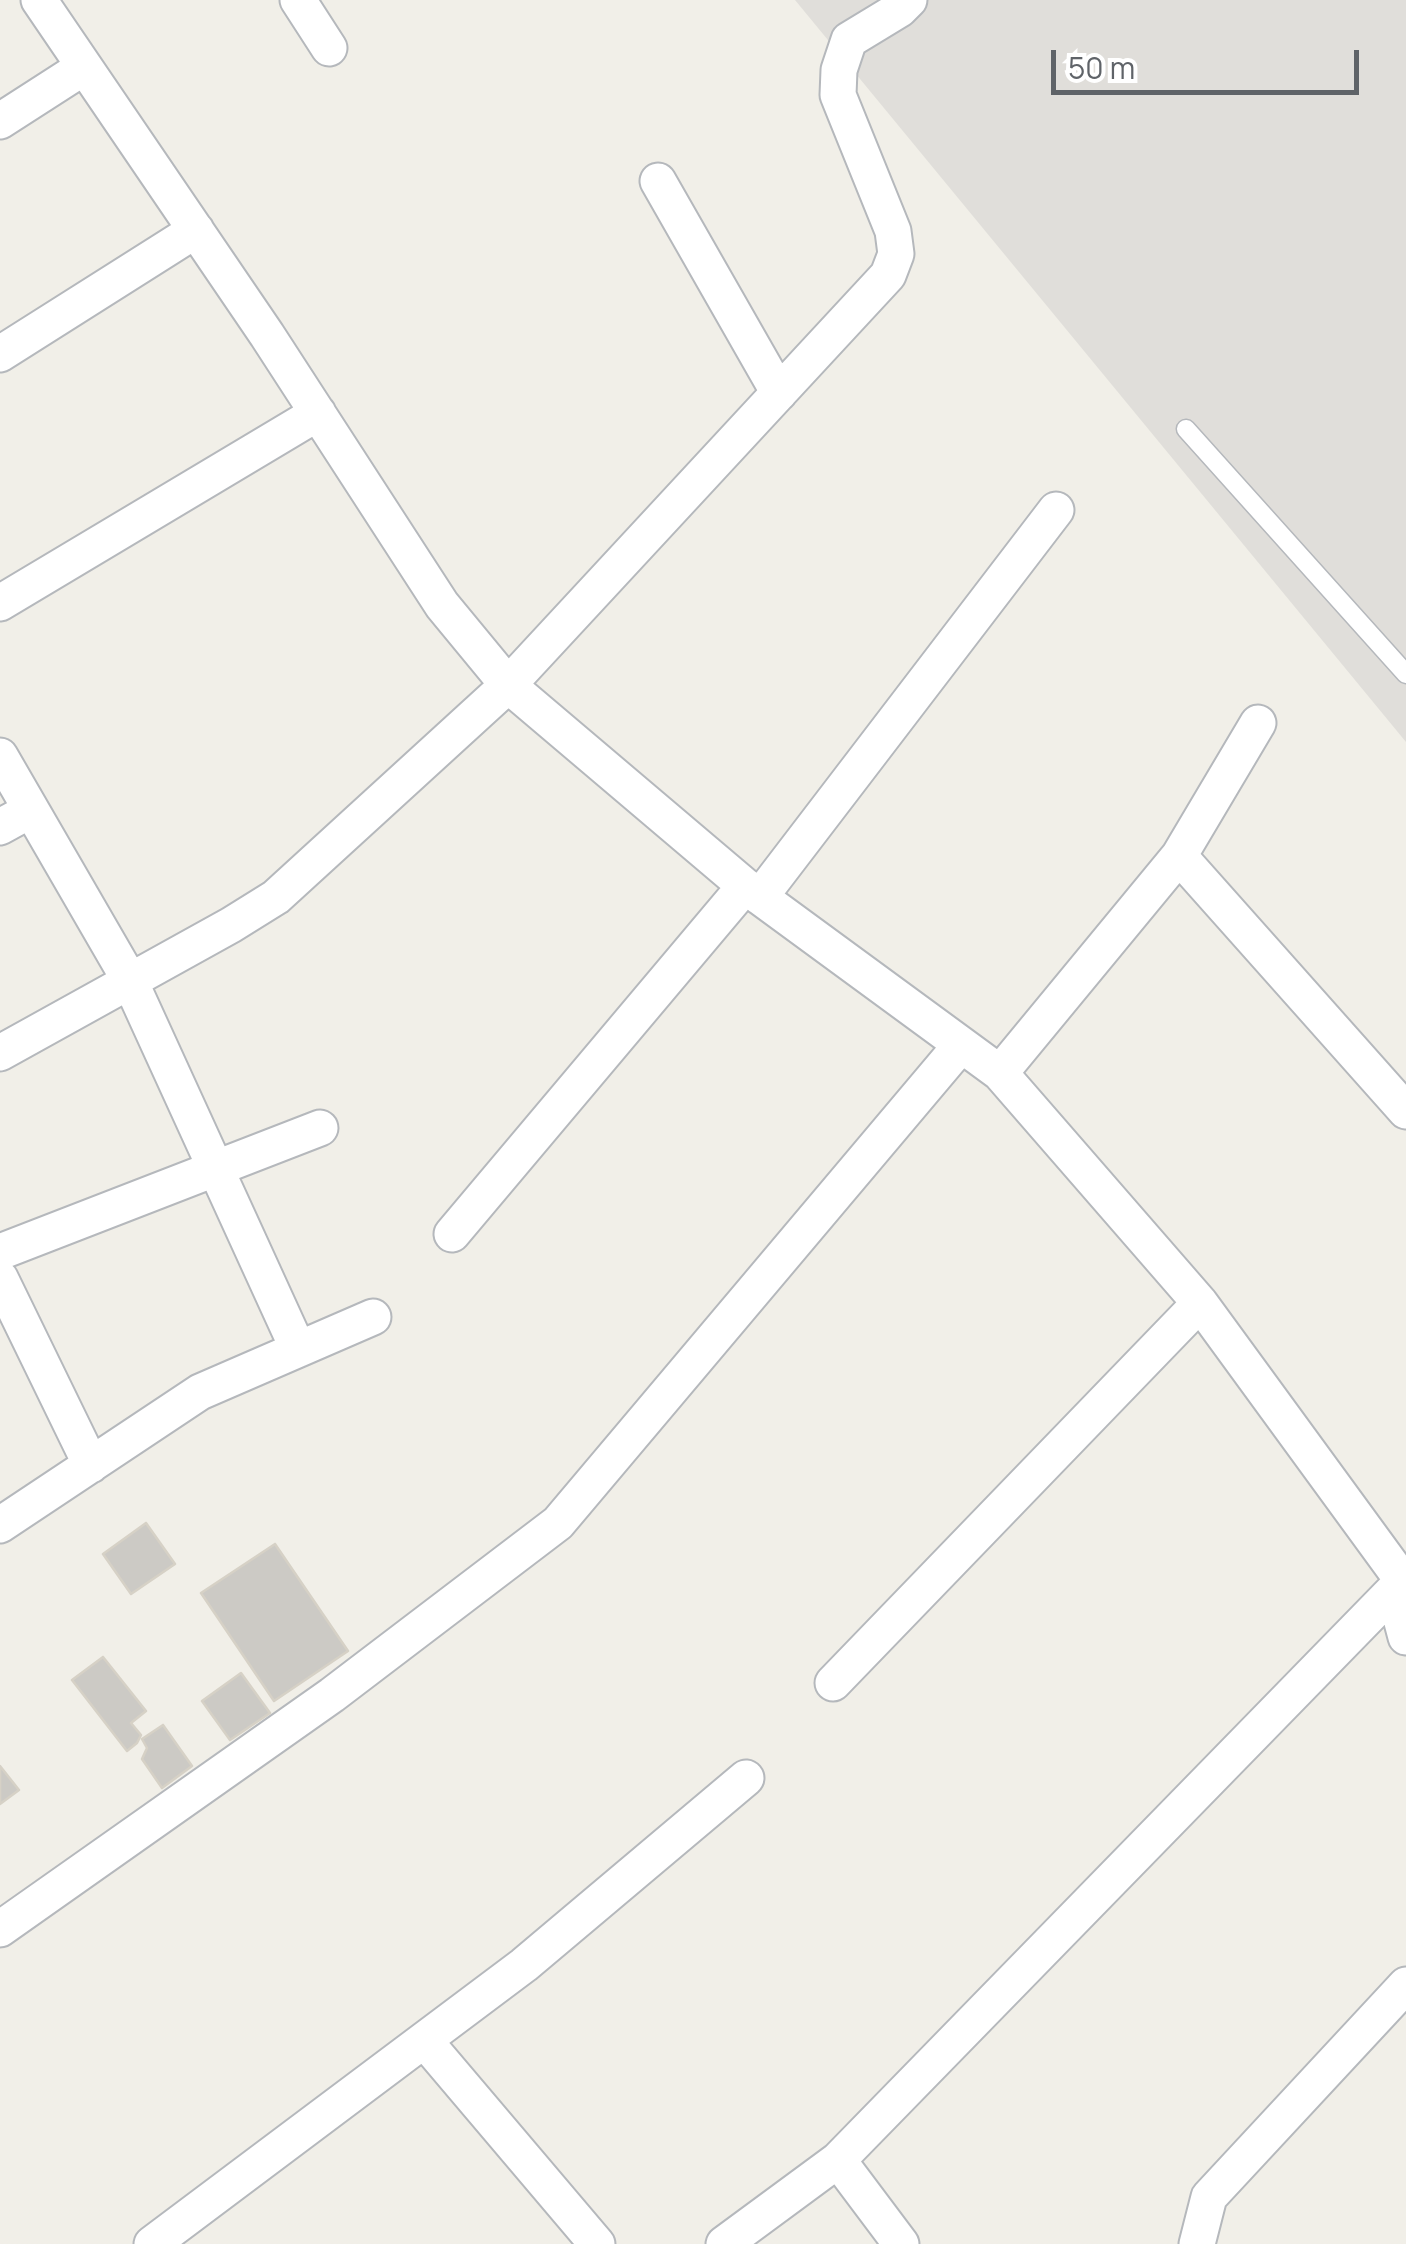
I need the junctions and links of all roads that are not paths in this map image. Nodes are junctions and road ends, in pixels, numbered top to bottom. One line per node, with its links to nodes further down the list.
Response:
1 (39, 0): 5 (street)
2 (298, 0): 4 (street)
3 (905, 4): 10 (street)
4 (329, 48)
5 (84, 67): 6 (street); 8 (street)
6 (0, 121)
7 (658, 181): 10 (street)
8 (196, 230): 9 (street); 11 (street)
9 (0, 354)
10 (778, 393): 16 (street)
11 (318, 414): 14 (street); 16 (street)
12 (1186, 429): 15 (lane)
13 (1056, 510): 22 (street)
14 (0, 603)
15 (1406, 674)
16 (508, 686): 22 (street); 23 (street)
17 (1258, 723): 21 (street)
18 (0, 756): 19 (street)
19 (30, 810): 20 (street); 23 (street)
20 (0, 828)
21 (1178, 856): 26 (street); 27 (street)
22 (752, 892): 24 (street); 30 (street)
23 (129, 980): 25 (street); 29 (street)
24 (962, 1044): 26 (street); 42 (street)
25 (0, 1053)
26 (1000, 1073): 33 (street)
27 (1406, 1111)
28 (320, 1128): 29 (street)
29 (216, 1168): 31 (street); 35 (street)
30 (452, 1234)
31 (0, 1252)
32 (0, 1278): 36 (street)
33 (1200, 1303): 38 (street); 40 (street)
34 (373, 1317): 35 (street)
35 (298, 1349): 36 (street)
36 (91, 1465): 37 (street)
37 (0, 1525)
38 (1403, 1581): 39 (street); 45 (street)
39 (1406, 1638)
40 (833, 1683)
41 (746, 1778): 44 (street)
42 (0, 1929)
43 (1406, 1984): 50 (street)
44 (424, 2040): 46 (street); 47 (street)
45 (838, 2160): 48 (street); 49 (street)
46 (152, 2244)
47 (597, 2244)
48 (724, 2244)
49 (900, 2244)
50 (1197, 2244)

